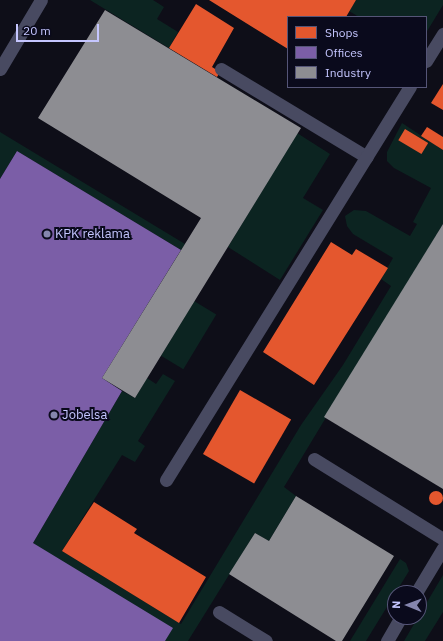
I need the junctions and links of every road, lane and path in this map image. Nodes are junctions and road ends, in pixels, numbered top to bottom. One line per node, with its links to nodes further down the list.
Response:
1 (41, 0): 4 (lane)
2 (443, 34): 3 (lane)
3 (427, 60)
4 (0, 69)
5 (222, 69): 7 (lane)
6 (409, 88): 7 (lane)
7 (367, 157): 9 (lane)
8 (314, 459): 10 (lane)
9 (166, 480)
10 (443, 539)
11 (443, 548): 12 (lane)
12 (421, 585)
13 (219, 612): 15 (lane)
14 (396, 625): 16 (lane)
15 (266, 641)
16 (387, 641)

